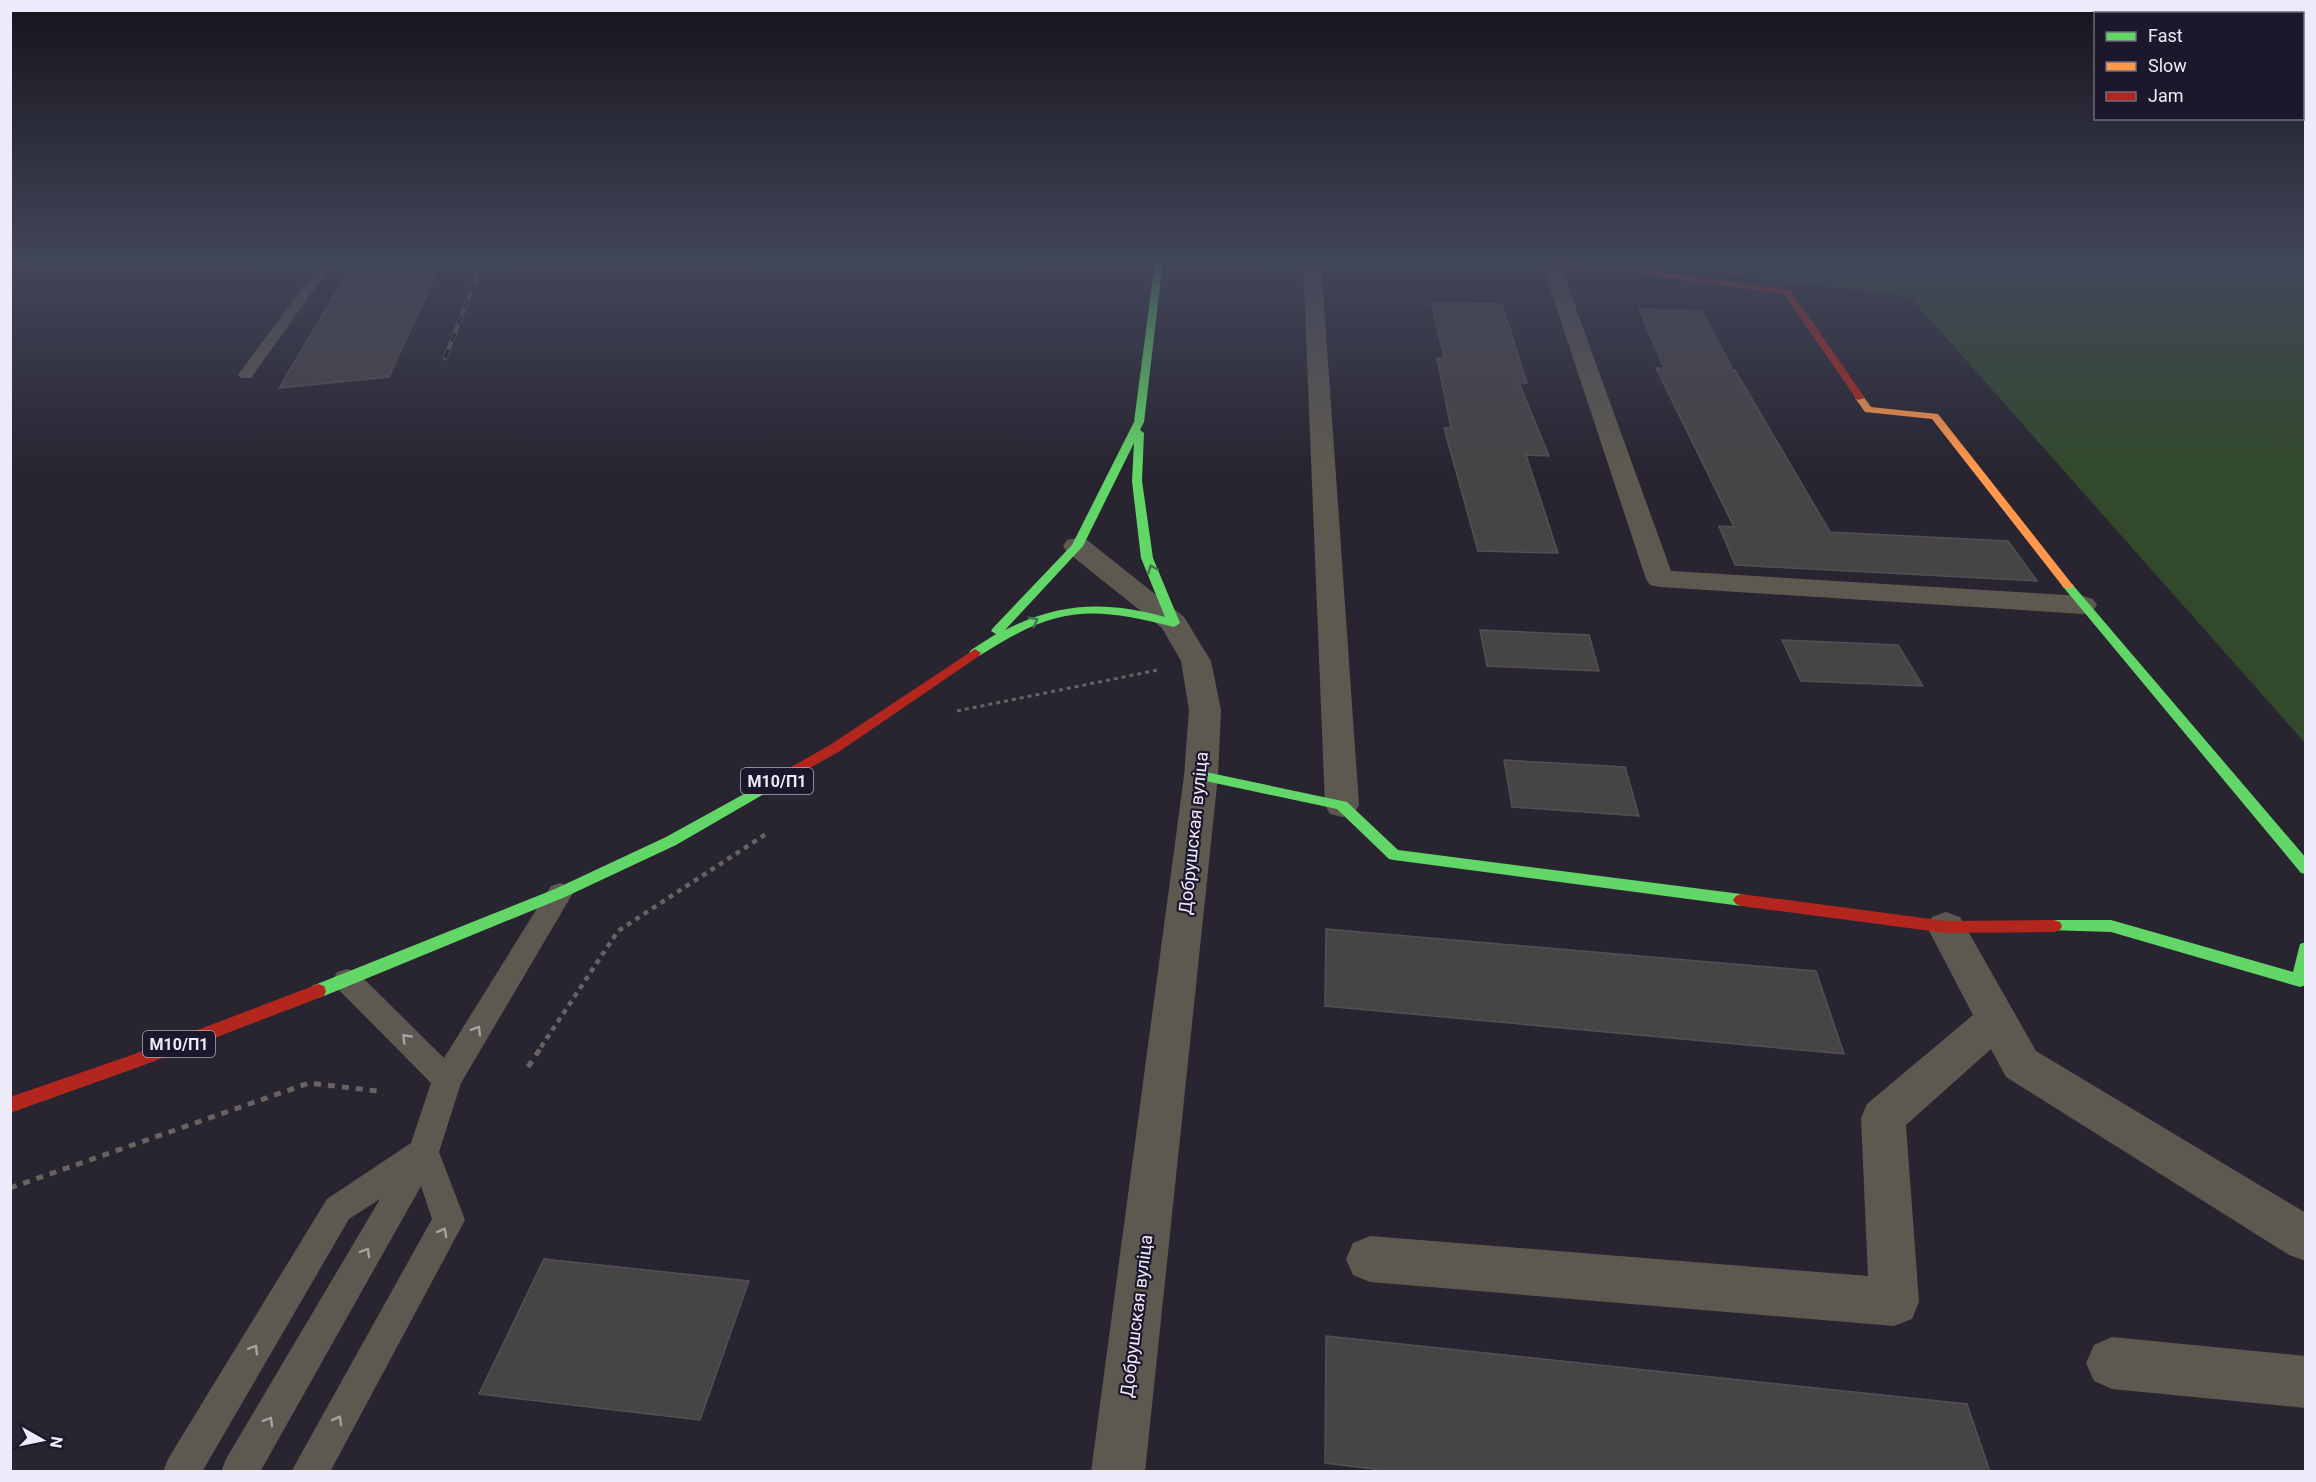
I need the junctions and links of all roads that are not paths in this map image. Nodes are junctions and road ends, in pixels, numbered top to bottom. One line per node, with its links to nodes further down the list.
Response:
1 (278, 330): 6 (lane)
2 (1150, 330): 7 (main road, М10/П1)
3 (1316, 330): 13 (street)
4 (1567, 330): 9 (street)
5 (1813, 330): 9 (main road)
6 (246, 375)
7 (1139, 422): 8 (main road, М10/П1); 10 (main road, one-way to 7)
8 (1077, 546): 10 (street, Добрушская вуліца); 11 (main road, М10/П1)
9 (2083, 605): 14 (main road)
10 (1173, 623): 11 (main road, one-way to 10); 12 (street, Добрушская вуліца)
11 (982, 648): 15 (main road, М10/П1)
12 (1201, 776): 13 (main road); 30 (street, Добрушская вуліца)
13 (1342, 805): 16 (main road)
14 (2306, 869)
15 (560, 893): 18 (main road, М10/П1); 20 (lane, one-way to 15)
16 (1946, 927): 17 (main road); 19 (street)
17 (2306, 948)
18 (347, 980): 20 (lane, one-way to 18); 21 (main road, М10/П1)
19 (1996, 1020): 23 (street); 24 (street)
20 (447, 1080): 22 (lane)
21 (10, 1105)
22 (424, 1152): 27 (lane, one-way to 22); 28 (lane, one-way to 22); 29 (lane, one-way to 22)
23 (2306, 1239)
24 (1370, 1259)
25 (2112, 1363): 26 (street)
26 (2306, 1382)
27 (181, 1472)
28 (239, 1472)
29 (309, 1472)
30 (1118, 1472)

